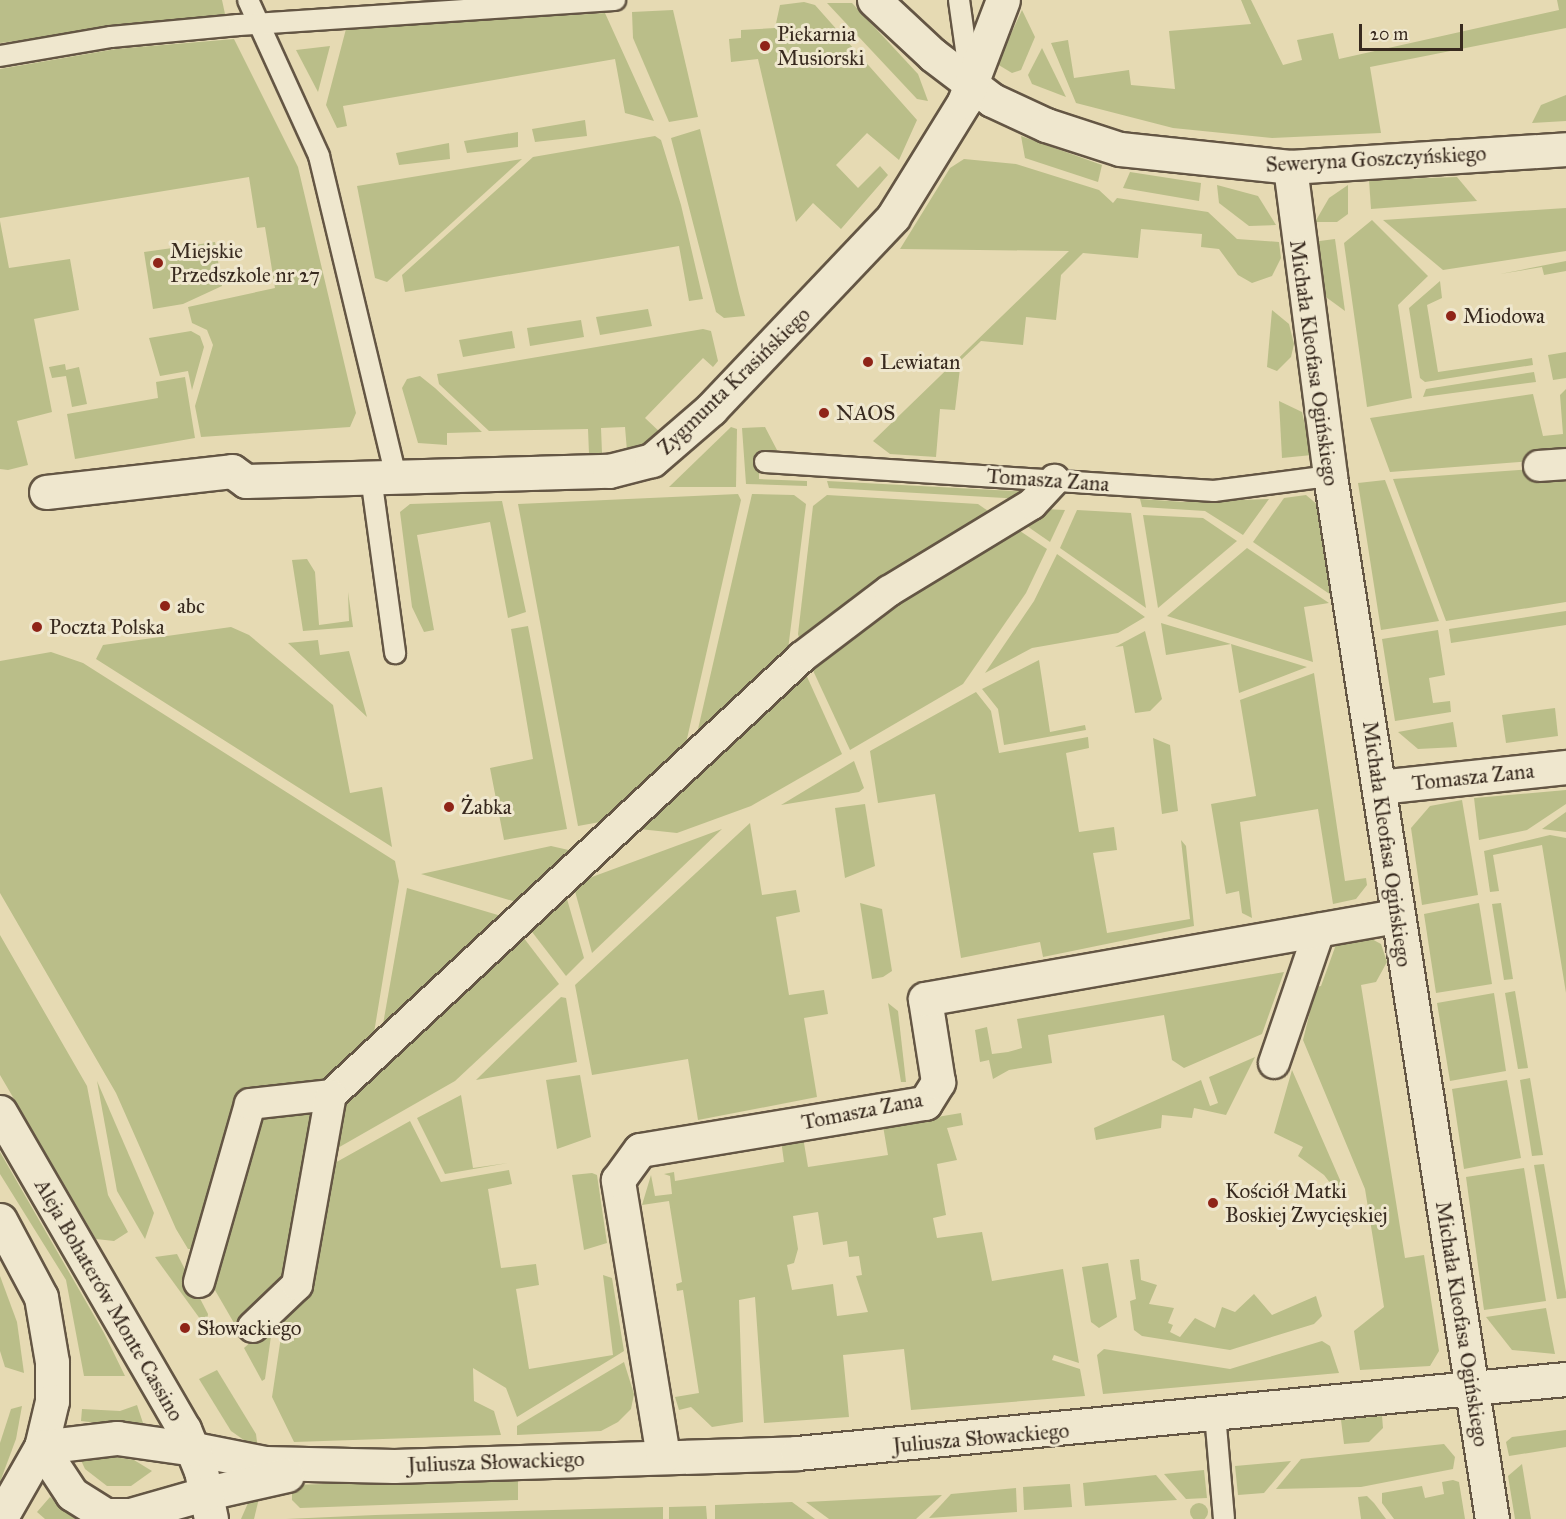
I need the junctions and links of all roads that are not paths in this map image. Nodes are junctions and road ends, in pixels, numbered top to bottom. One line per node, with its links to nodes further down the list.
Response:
1 (248, 0): 6 (lane)
2 (615, 0): 6 (lane)
3 (874, 0): 8 (street, Seweryna Goszczyńskiego)
4 (959, 0): 8 (lane)
5 (1003, 0): 8 (street, Zygmunta Krasińskiego)
6 (257, 24): 7 (lane); 12 (lane)
7 (0, 56)
8 (971, 85): 10 (street, Seweryna Goszczyńskiego); 12 (street, Zygmunta Krasińskiego)
9 (1566, 149): 10 (street, Seweryna Goszczyńskiego)
10 (1290, 167): 13 (street, Michała Kleofasa Ogińskiego)
11 (765, 462): 14 (lane, Tomasza Zana)
12 (384, 476): 15 (street, Zygmunta Krasińskiego); 16 (lane)
13 (1330, 476): 14 (lane, Tomasza Zana); 18 (street, Michała Kleofasa Ogińskiego)
14 (1054, 480): 22 (street)
15 (46, 492)
16 (395, 653)
17 (1566, 767): 18 (street, Tomasza Zana)
18 (1379, 786): 19 (street, Michała Kleofasa Ogińskiego)
19 (1397, 916): 20 (street, Tomasza Zana); 28 (street, Michała Kleofasa Ogińskiego)
20 (1320, 929): 21 (street); 32 (street, Tomasza Zana)
21 (1274, 1063)
22 (331, 1095): 25 (street); 26 (street)
23 (0, 1112): 31 (street, Aleja Bohaterów Monte Cassino)
24 (0, 1220): 30 (street)
25 (199, 1282)
26 (253, 1327)
27 (1566, 1379): 28 (street, Juliusza Słowackiego)
28 (1473, 1388): 29 (street, Juliusza Słowackiego); 37 (street, Michała Kleofasa Ogińskiego)
29 (1215, 1414): 32 (street, Juliusza Słowackiego); 36 (lane)
30 (41, 1447): 31 (street); 34 (street); 35 (street)
31 (194, 1449): 33 (street); 34 (street, Aleja Bohaterów Monte Cassino)
32 (663, 1456): 33 (street, Juliusza Słowackiego)
33 (394, 1466): 34 (street)
34 (209, 1506)
35 (0, 1519)
36 (1224, 1519)
37 (1492, 1519)

